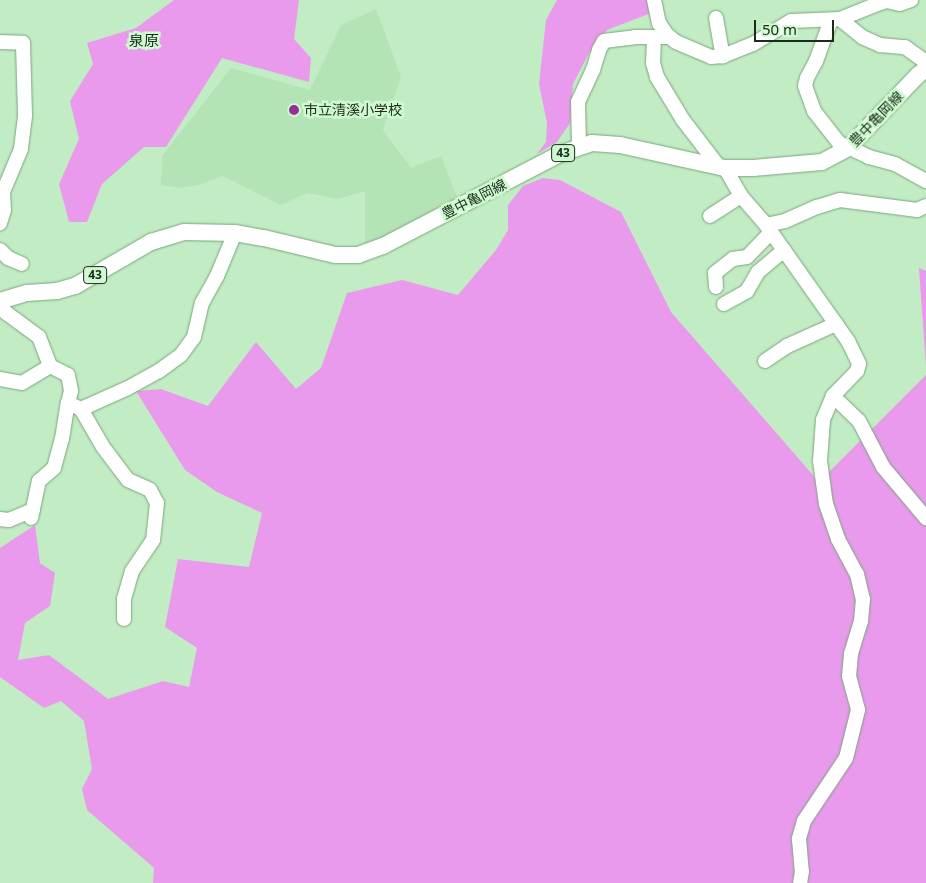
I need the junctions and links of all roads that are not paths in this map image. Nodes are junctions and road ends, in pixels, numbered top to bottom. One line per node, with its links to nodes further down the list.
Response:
1 (654, 0): 6 (street)
2 (911, 0): 4 (street)
3 (716, 18): 8 (street)
4 (835, 19): 8 (street); 9 (street); 12 (street)
5 (654, 38): 6 (street); 11 (street); 13 (street)
6 (670, 38): 8 (street)
7 (0, 42): 18 (street)
8 (723, 56)
9 (926, 62)
10 (926, 70): 12 (main road, 豊中亀岡線 / 43)
11 (579, 145): 13 (main road, 豊中亀岡線 / 43); 20 (main road, 豊中亀岡線 / 43)
12 (848, 148): 13 (main road, 豊中亀岡線 / 43); 14 (street)
13 (722, 167): 15 (street)
14 (926, 181)
15 (741, 196): 17 (street); 19 (street)
16 (926, 206): 19 (street)
17 (710, 216)
18 (0, 223)
19 (769, 228): 22 (street); 24 (street)
20 (235, 233): 25 (main road, 豊中亀岡線 / 43); 33 (street)
21 (0, 250): 23 (street)
22 (784, 250): 26 (street); 27 (street)
23 (22, 264)
24 (716, 287)
25 (0, 302): 29 (street)
26 (724, 304)
27 (836, 324): 28 (street); 31 (street)
28 (765, 361)
29 (50, 366): 30 (street); 32 (street)
30 (0, 379)
31 (833, 396): 34 (street); 37 (street)
32 (68, 403): 33 (street); 35 (street)
33 (81, 409): 36 (street)
34 (926, 518)
35 (0, 519)
36 (124, 620)
37 (800, 883)

